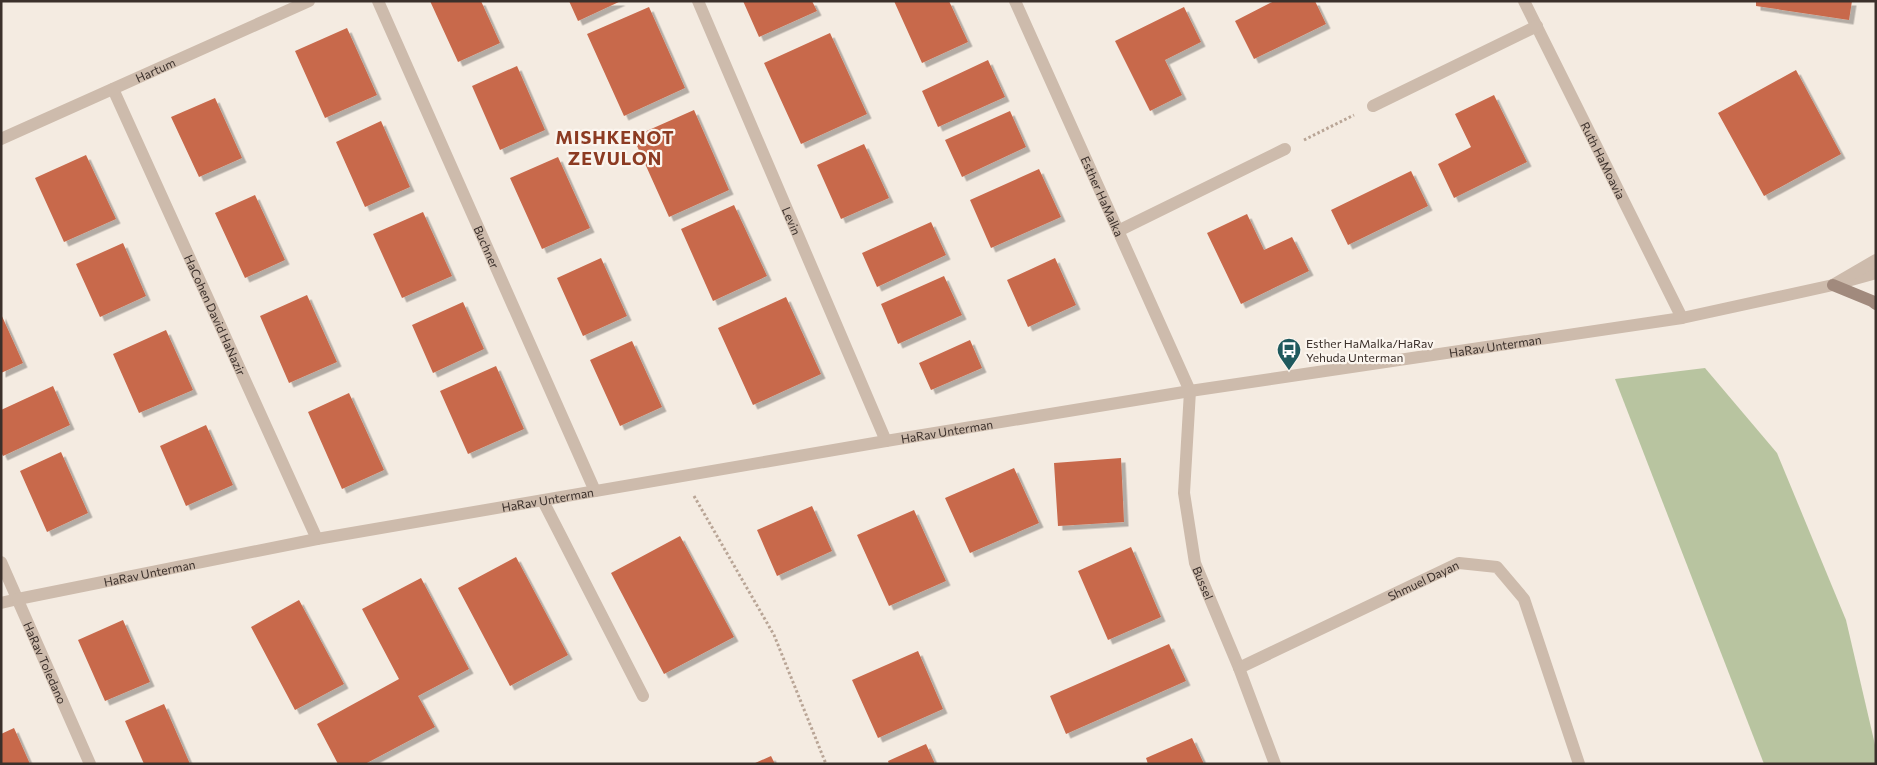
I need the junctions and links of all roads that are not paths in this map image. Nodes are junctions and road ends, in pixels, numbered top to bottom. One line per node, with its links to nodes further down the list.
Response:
1 (310, 1): 7 (street, Hartum)
2 (378, 1): 19 (street, Buchner)
3 (698, 1): 18 (street, Levin)
4 (1015, 1): 11 (street, Esther HaMalka)
5 (1524, 1): 6 (street, Ruth HaMoavia)
6 (1537, 26): 8 (street); 16 (street, Ruth HaMoavia)
7 (114, 88): 9 (street, Hartum); 21 (street, HaCohen David HaNazir)
8 (1373, 106)
9 (1, 139)
10 (1285, 149): 11 (street)
11 (1118, 231): 17 (street, Esther HaMalka)
12 (1876, 260): 14 (street)
13 (1876, 273): 14 (street, HaRav Unterman)
14 (1833, 285): 15 (main road); 16 (street, HaRav Unterman)
15 (1876, 304)
16 (1682, 318): 17 (street, HaRav Unterman)
17 (1190, 391): 18 (street, HaRav Unterman); 25 (street, Bussel)
18 (886, 441): 19 (street, HaRav Unterman)
19 (596, 491): 20 (street, HaRav Unterman)
20 (543, 501): 21 (street, HaRav Unterman); 26 (street)
21 (317, 539): 23 (street, HaRav Unterman)
22 (1, 562): 23 (street, HaRav Toledano)
23 (18, 599): 24 (street, HaRav Unterman); 27 (street, HaRav Toledano)
24 (1, 603)
25 (1239, 668): 28 (street, Bussel); 29 (street, Shmuel Dayan)
26 (643, 696)
27 (90, 764)
28 (1275, 764)
29 (1579, 764)

